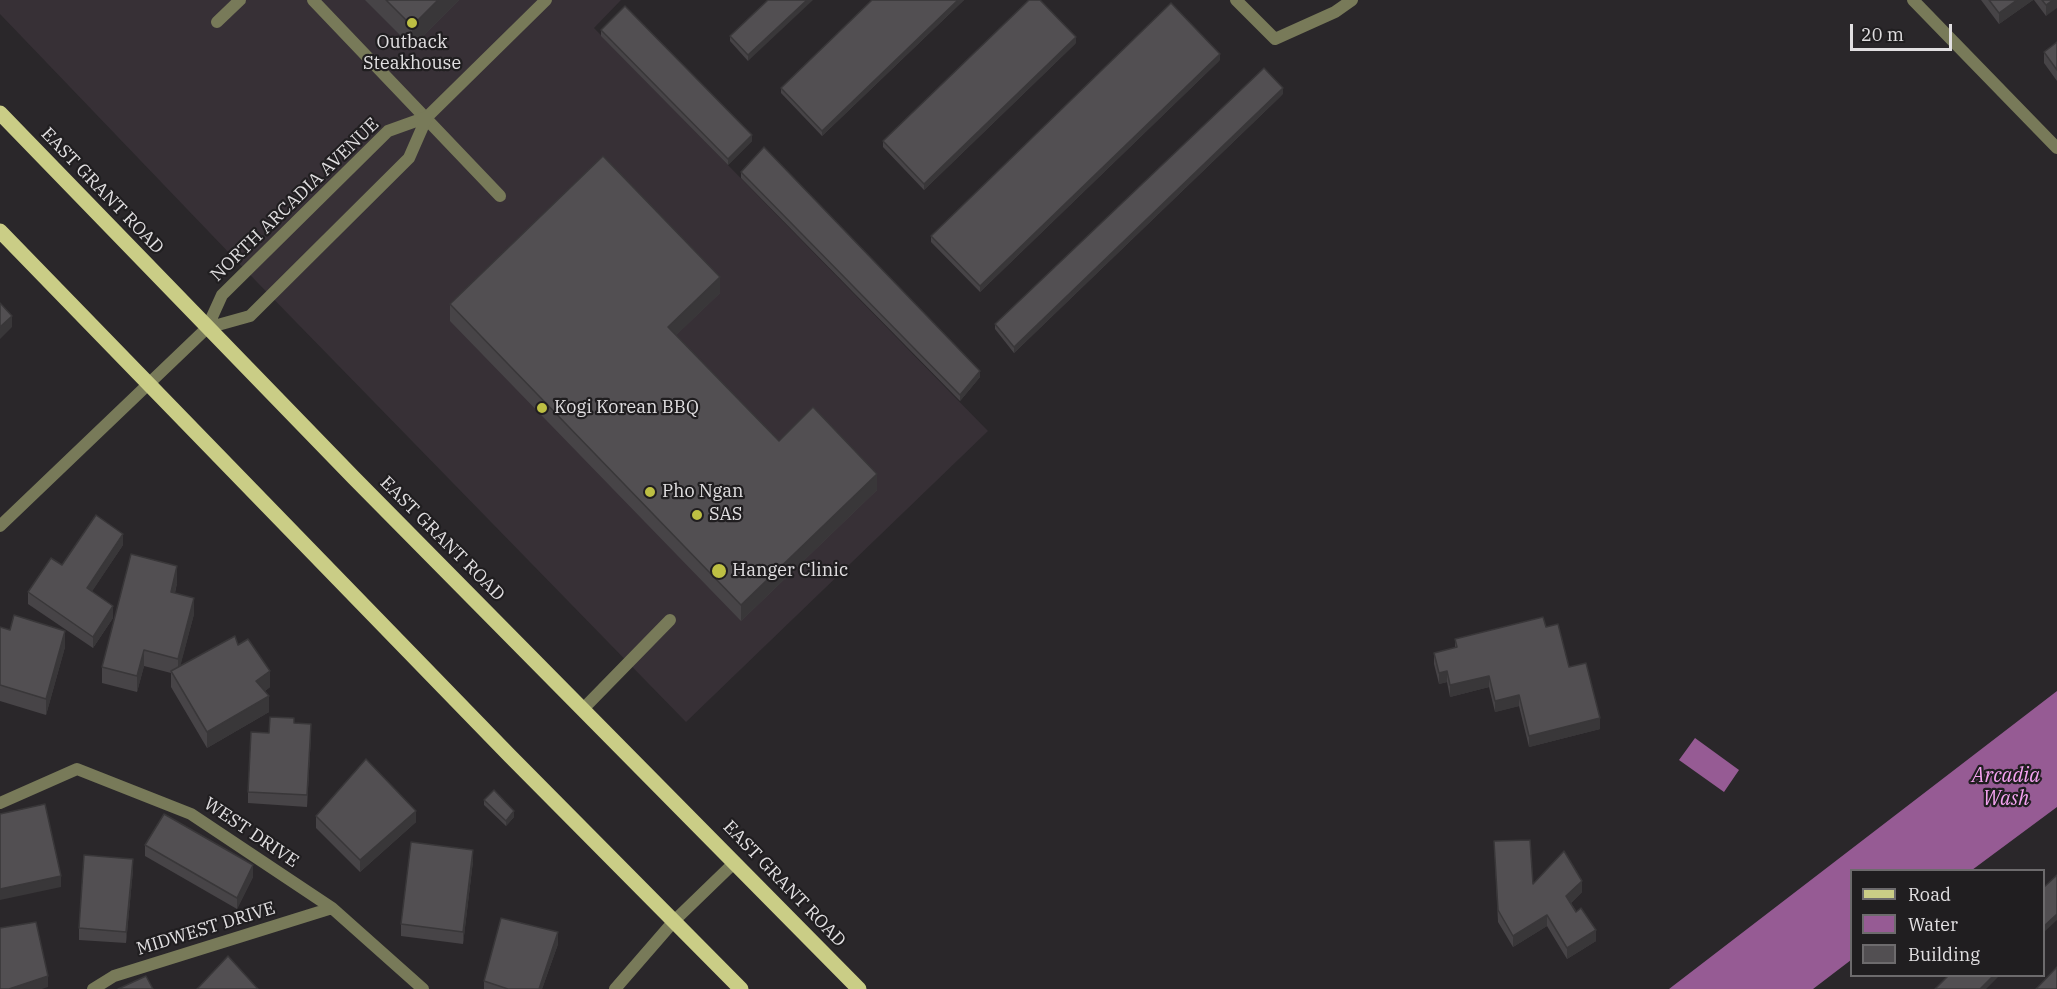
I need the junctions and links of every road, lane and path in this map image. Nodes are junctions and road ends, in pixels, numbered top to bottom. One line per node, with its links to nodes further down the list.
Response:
1 (240, 0): 7 (street)
2 (313, 0): 9 (street)
3 (546, 0): 9 (street, NORTH ARCADIA AVENUE)
4 (1236, 0): 5 (street)
5 (1352, 0)
6 (1912, 0): 10 (street)
7 (217, 22)
8 (0, 113): 13 (main road, EAST GRANT ROAD)
9 (427, 117): 11 (street); 13 (street, NORTH ARCADIA AVENUE); 13 (street, NORTH ARCADIA AVENUE)
10 (2057, 148)
11 (500, 196)
12 (0, 231): 14 (main road)
13 (207, 328): 14 (street, NORTH ARCADIA AVENUE); 17 (main road, EAST GRANT ROAD)
14 (147, 384): 15 (street, NORTH ARCADIA AVENUE); 21 (main road)
15 (0, 526)
16 (670, 620): 17 (street)
17 (583, 709): 19 (main road, EAST GRANT ROAD)
18 (0, 803): 20 (street, WEST DRIVE)
19 (735, 862): 21 (street); 26 (main road, EAST GRANT ROAD)
20 (332, 908): 22 (street, MIDWEST DRIVE); 23 (street, WEST DRIVE)
21 (674, 921): 24 (street); 25 (main road)
22 (93, 989)
23 (423, 989)
24 (615, 989)
25 (741, 989)
26 (859, 989)

